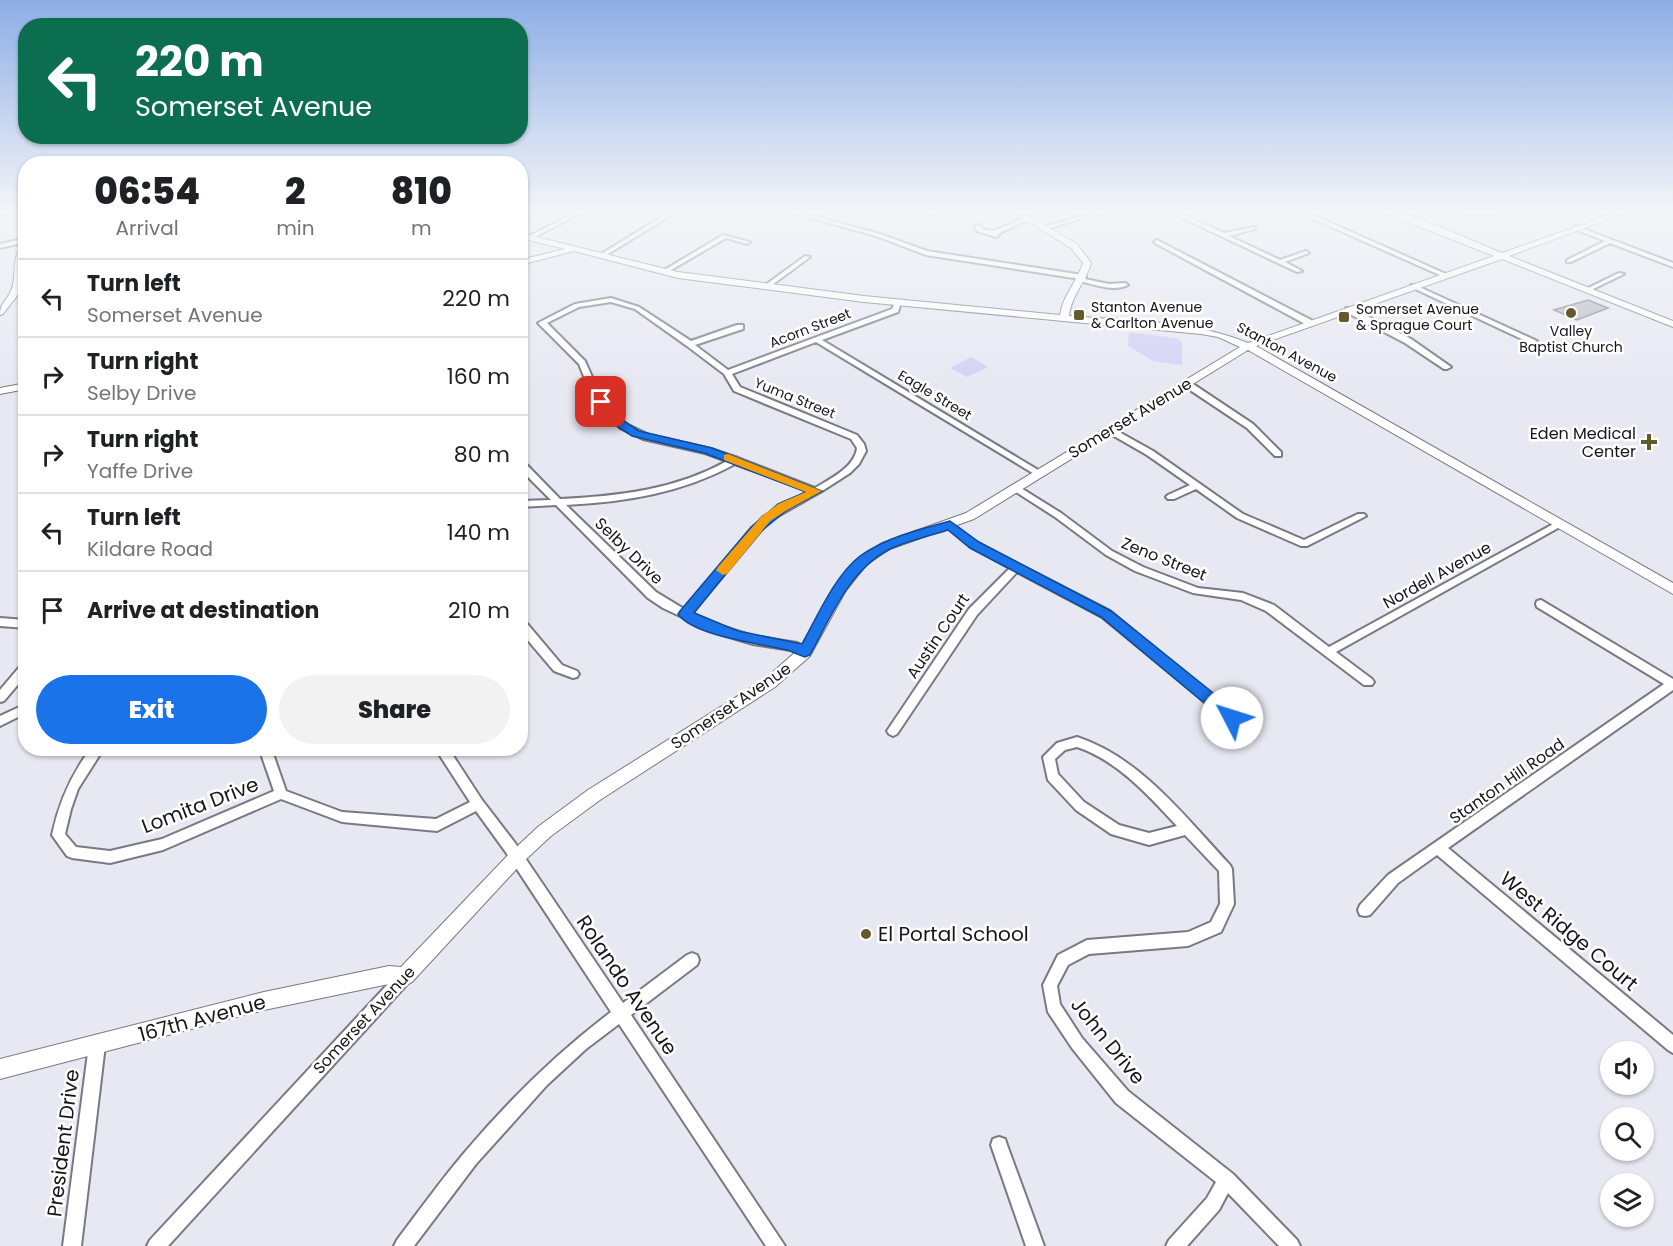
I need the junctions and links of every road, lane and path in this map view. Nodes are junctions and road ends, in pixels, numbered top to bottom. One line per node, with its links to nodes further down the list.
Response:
1 (653, 269): 12 (street, Stanton Avenue)
2 (669, 269): 12 (street)
3 (791, 269): 18 (street)
4 (1024, 269): 15 (street)
5 (1085, 269): 15 (street)
6 (1208, 269): 25 (street)
7 (1295, 269): 11 (street)
8 (1433, 269): 13 (street)
9 (1458, 269): 13 (street, Somerset Avenue)
10 (1538, 269): 20 (street)
11 (1299, 271)
12 (664, 272): 18 (street, Stanton Avenue)
13 (1444, 274): 19 (street, Somerset Avenue)
14 (1621, 274): 20 (street)
15 (1083, 279): 17 (street); 24 (street)
16 (18, 284): 23 (street)
17 (1125, 285)
18 (766, 286): 21 (street, Stanton Avenue)
19 (1413, 286): 22 (street, Somerset Avenue); 29 (street)
20 (1589, 289): 26 (street)
21 (898, 302): 24 (street, Stanton Avenue); 28 (street, Acorn Street)
22 (1349, 310): 25 (street, Somerset Avenue); 32 (street)
23 (0, 312)
24 (1064, 317): 31 (street, Stanton Avenue)
25 (1310, 323): 31 (street, Somerset Avenue)
26 (1673, 324)
27 (740, 327): 30 (street)
28 (817, 340): 33 (street, Acorn Street); 41 (street, Eagle Street)
29 (1533, 341)
30 (690, 344): 33 (street, Yuma Street); 39 (street, Yuma Street)
31 (1248, 346): 34 (street, Somerset Avenue); 49 (street, Stanton Avenue)
32 (1447, 367)
33 (727, 373): 44 (street, Yuma Street)
34 (1187, 384): 37 (street, Somerset Avenue); 38 (street)
35 (18, 388): 36 (street)
36 (1, 391)
37 (1110, 430): 41 (street, Somerset Avenue); 42 (street)
38 (1278, 454)
39 (735, 460): 44 (street); 46 (street)
40 (528, 471): 46 (street, Selby Drive)
41 (1039, 473): 43 (street, Somerset Avenue)
42 (1196, 486): 45 (street); 48 (street)
43 (1016, 488): 50 (street, Somerset Avenue); 59 (street, Zeno Street)
44 (816, 491): 54 (street)
45 (1171, 497)
46 (557, 502): 47 (street); 54 (street, Selby Drive)
47 (528, 504)
48 (1361, 516)
49 (1560, 524): 52 (street, Stanton Avenue); 59 (street, Nordell Avenue)
50 (950, 525): 51 (street); 58 (street, Somerset Avenue)
51 (1017, 566): 66 (street); 68 (street, Austin Court)
52 (1673, 589)
53 (1541, 604): 63 (street)
54 (685, 614): 58 (street, Selby Drive)
55 (0, 622): 56 (street)
56 (18, 623)
57 (528, 632): 60 (street)
58 (805, 652): 76 (street, Somerset Avenue)
59 (1328, 652): 62 (street, Zeno Street)
60 (573, 674)
61 (18, 677): 64 (street)
62 (1368, 682)
63 (1673, 684): 75 (street, Stanton Hill Road)
64 (0, 698)
65 (18, 712): 67 (street)
66 (1232, 718)
67 (0, 721)
68 (893, 731)
69 (92, 756): 72 (street, Lomita Drive)
70 (268, 756): 72 (street)
71 (446, 756): 73 (street, Rolando Avenue)
72 (281, 794): 73 (street)
73 (478, 804): 76 (street, Rolando Avenue)
74 (1186, 829): 74 (street, John Drive); 85 (street, John Drive)
75 (1438, 849): 77 (street, Stanton Hill Road); 82 (street, West Ridge Court)
76 (517, 857): 79 (street, Somerset Avenue); 80 (street, Rolando Avenue)
77 (1365, 910)
78 (692, 960): 80 (street)
79 (405, 976): 81 (street, 167th Avenue); 87 (street, Somerset Avenue)
80 (621, 1013): 88 (street); 89 (street, Rolando Avenue)
81 (97, 1045): 83 (street, 167th Avenue); 86 (street, President Drive)
82 (1673, 1045)
83 (0, 1069)
84 (999, 1145): 90 (street)
85 (1227, 1180): 91 (street); 92 (street, John Drive)
86 (72, 1246)
87 (156, 1246)
88 (403, 1246)
89 (776, 1246)
90 (1035, 1246)
91 (1175, 1246)
92 (1292, 1246)

